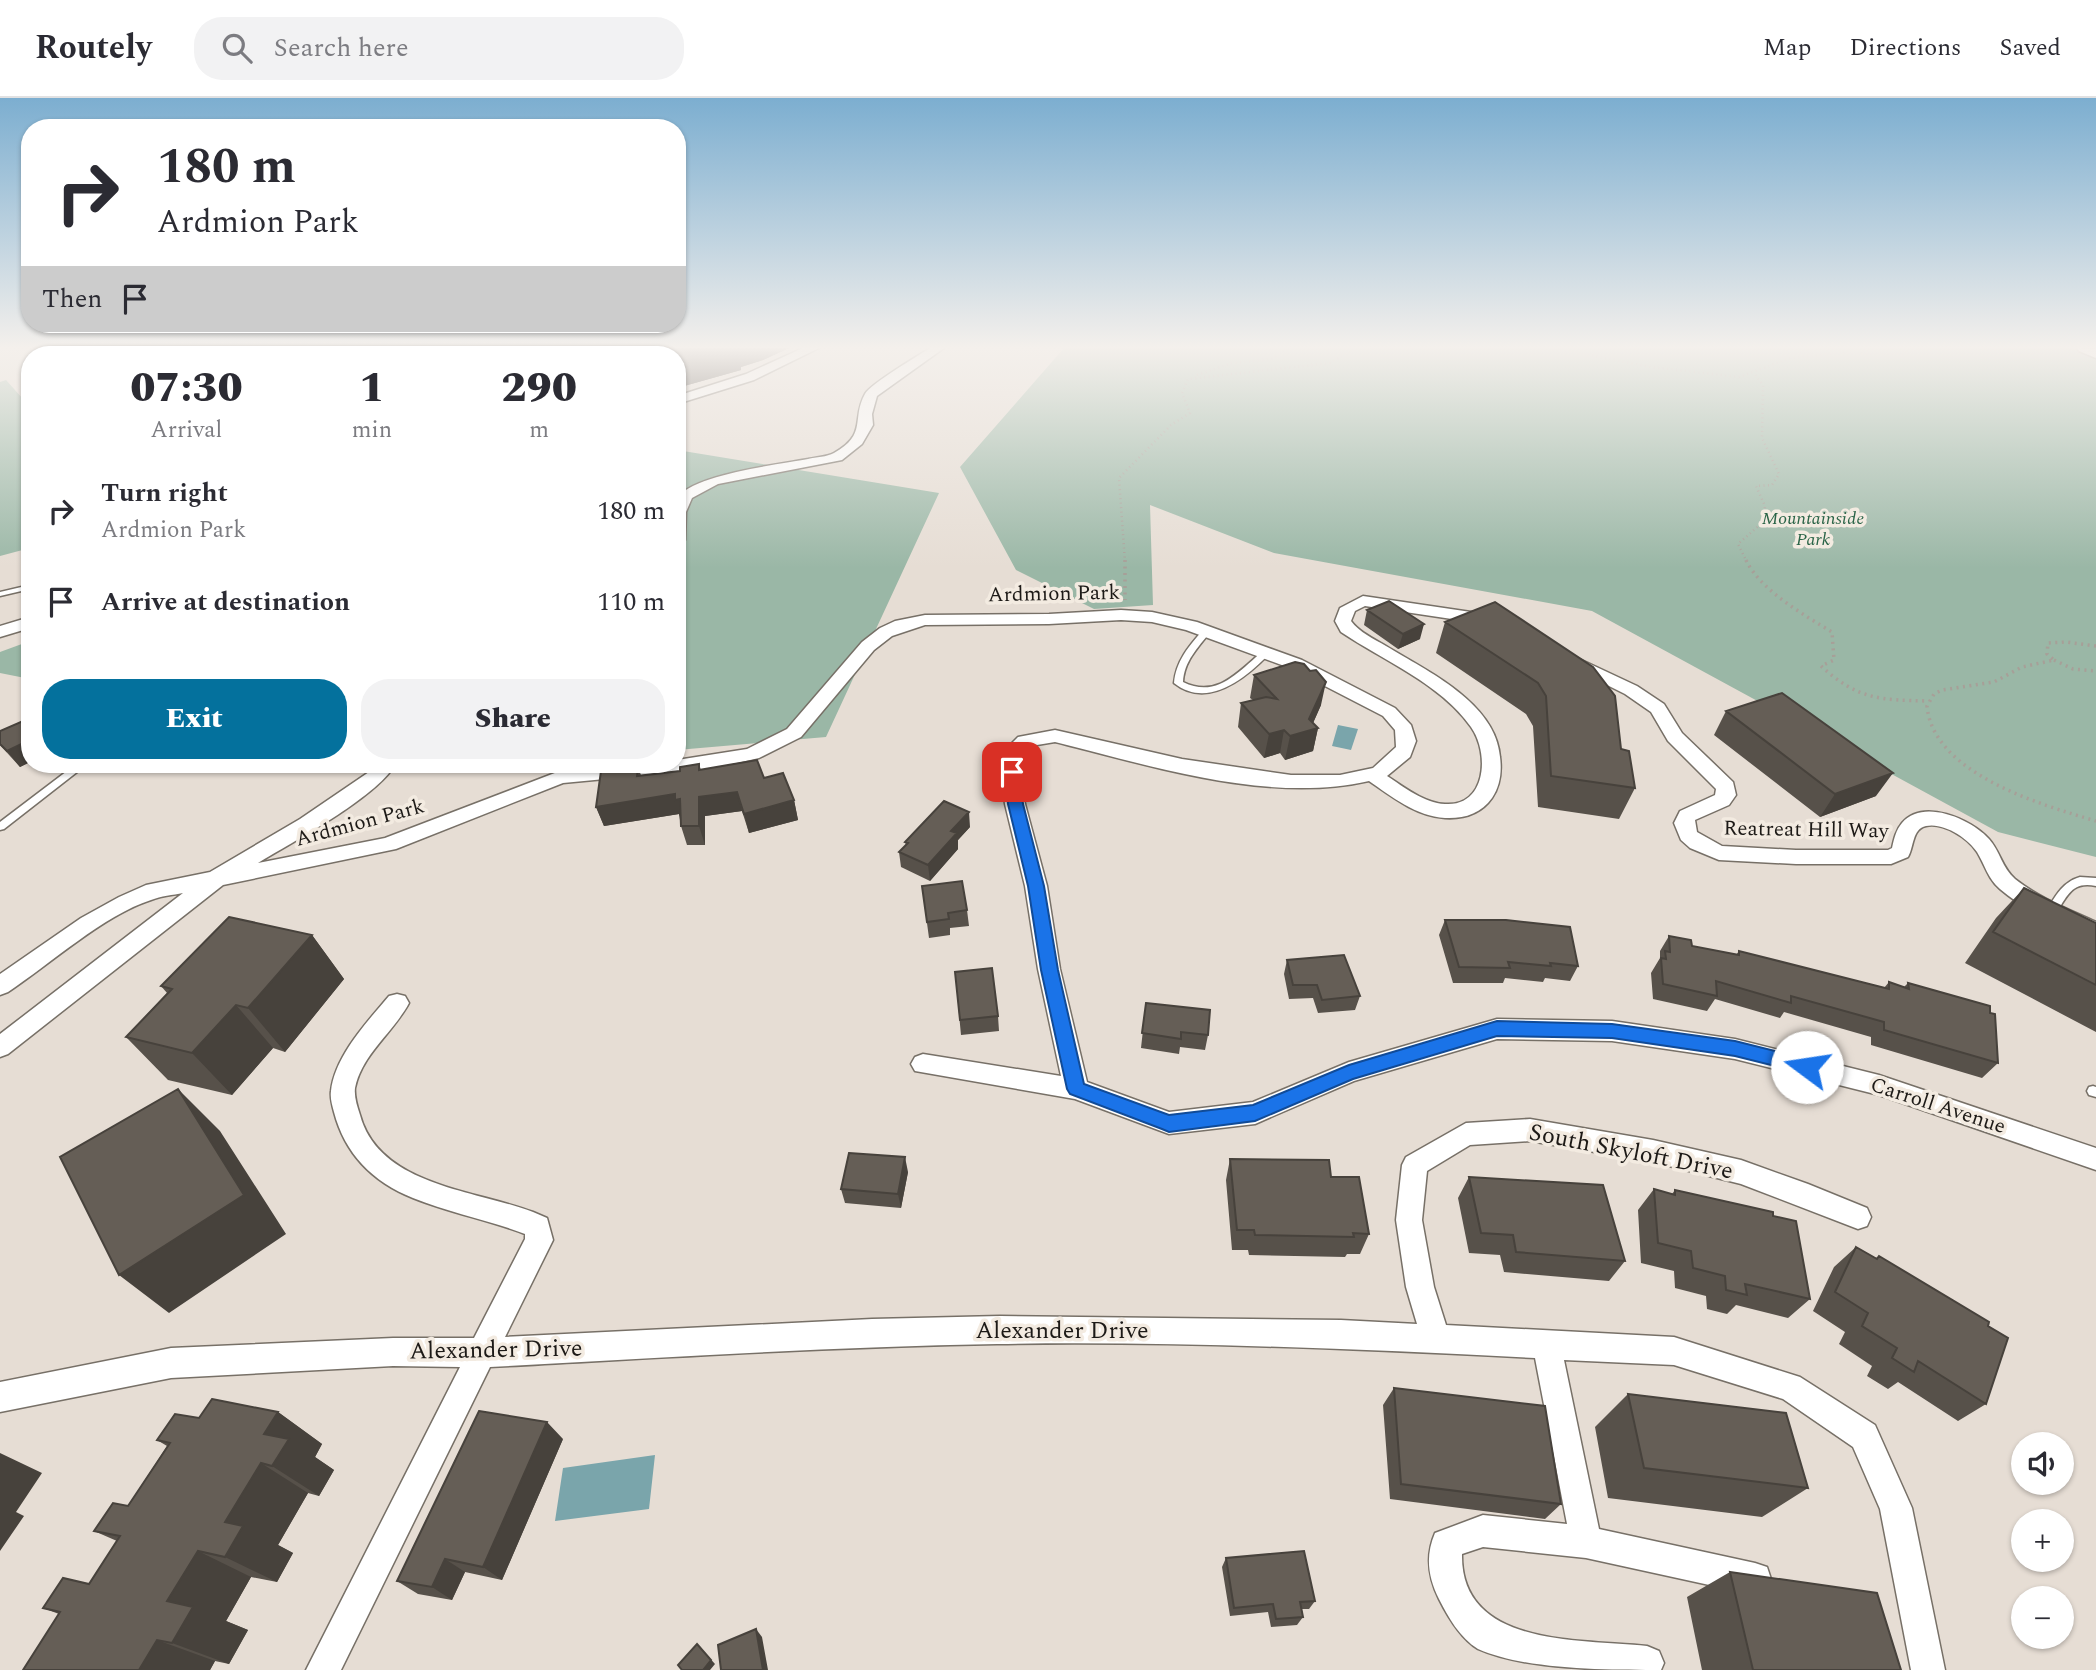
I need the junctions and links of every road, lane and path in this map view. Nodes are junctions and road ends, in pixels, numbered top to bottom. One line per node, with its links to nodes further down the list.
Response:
1 (866, 421): 4 (street)
2 (1177, 421): 7 (path)
3 (1762, 421): 17 (path)
4 (686, 495)
5 (21, 589): 6 (lane)
6 (0, 594)
7 (1121, 615): 11 (street, Ardmion Park); 18 (street, Ardmion Park)
8 (21, 625): 10 (street)
9 (1514, 630): 22 (street)
10 (0, 632)
11 (1206, 632): 14 (street, Ardmion Park); 14 (lane)
12 (2096, 646): 15 (path)
13 (1557, 652): 27 (street, Reatreat Hill Way)
14 (1266, 653): 22 (street, Ardmion Park)
15 (2054, 660): 16 (path); 17 (path)
16 (2096, 671)
17 (1929, 701): 23 (path)
18 (686, 765)
19 (71, 773): 24 (lane)
20 (379, 773): 25 (street)
21 (603, 773): 25 (street, Ardmion Park)
22 (1371, 774): 33 (street, Ardmion Park)
23 (2096, 821)
24 (0, 827)
25 (220, 876): 29 (street, Ardmion Park); 31 (street)
26 (2096, 882): 27 (lane)
27 (2052, 910): 28 (street, Reatreat Hill Way)
28 (2096, 931)
29 (0, 986)
30 (397, 1003): 38 (street)
31 (0, 1047)
32 (923, 1064): 33 (street, Carroll Avenue)
33 (1076, 1089): 34 (street, Carroll Avenue)
34 (2096, 1159)
35 (1858, 1217): 36 (street, South Skyloft Drive)
36 (1436, 1340): 37 (street, Alexander Drive); 38 (street, Alexander Drive)
37 (1547, 1345): 40 (street); 44 (street, Alexander Drive)
38 (483, 1353): 39 (street, Alexander Drive); 43 (street)
39 (0, 1397)
40 (1586, 1542): 41 (street); 42 (street)
41 (1768, 1582)
42 (1647, 1663)
43 (323, 1670)
44 (1928, 1670)

